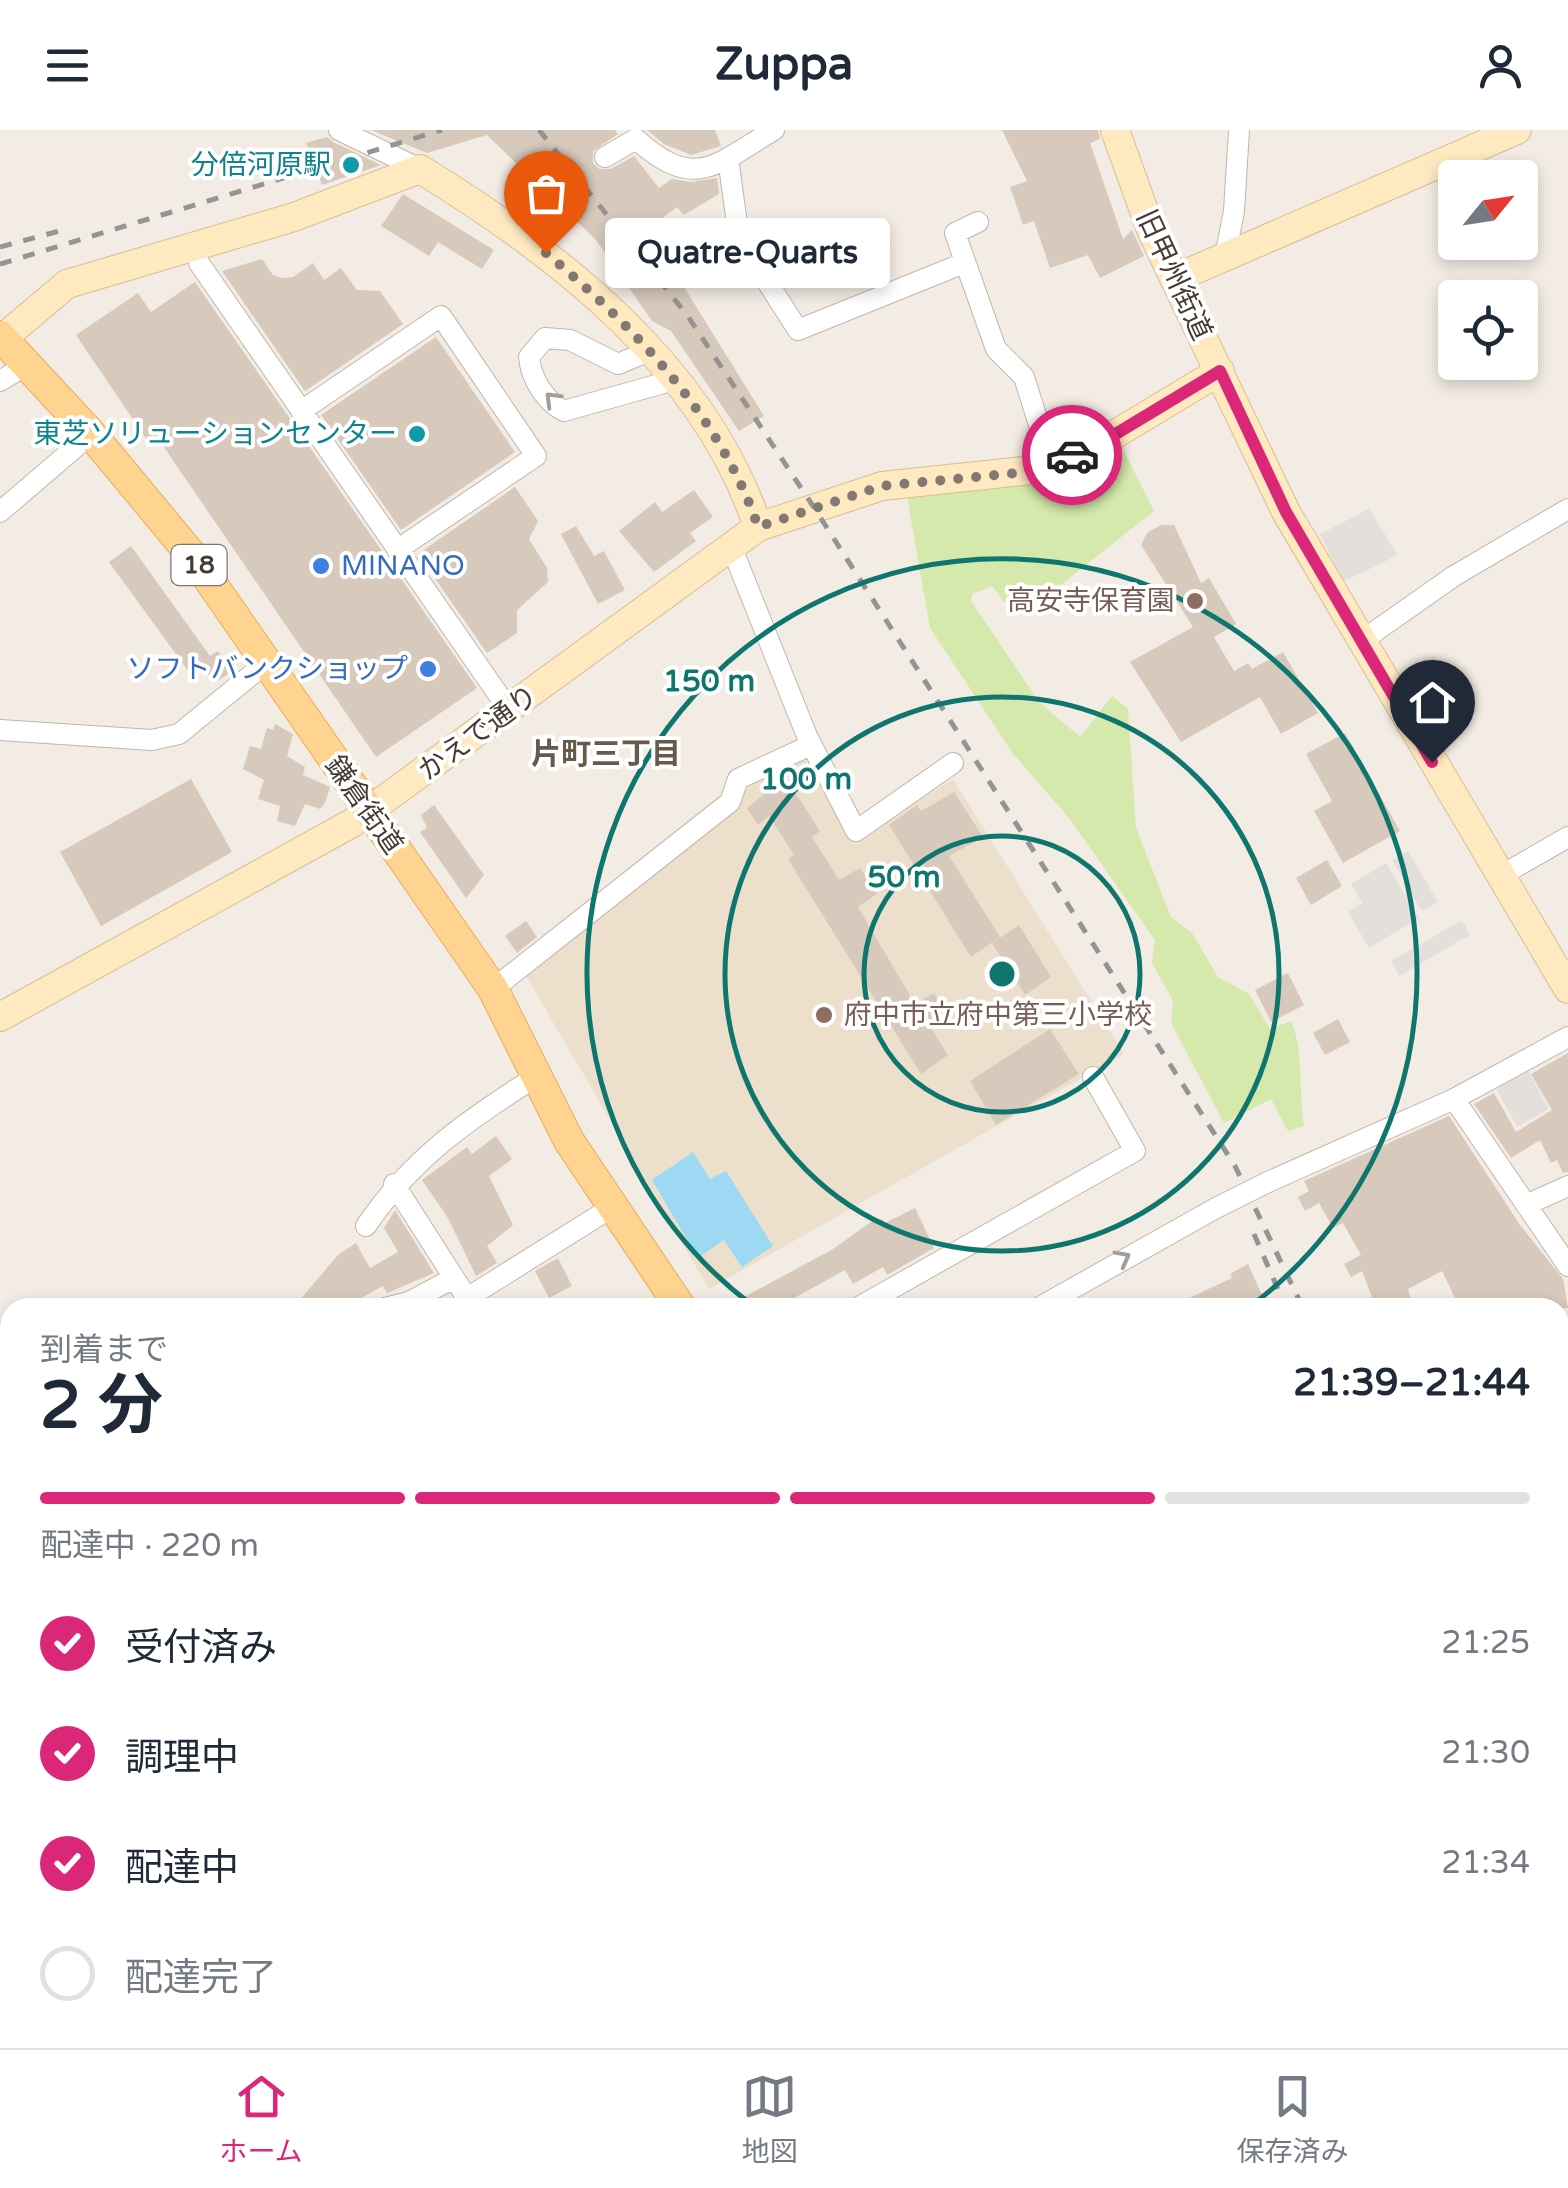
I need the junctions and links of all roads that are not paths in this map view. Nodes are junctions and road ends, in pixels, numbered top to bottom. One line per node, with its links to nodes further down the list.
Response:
1 (340, 130): 8 (street)
2 (774, 130): 7 (street)
3 (1115, 130): 13 (street, 旧甲州街道)
4 (1239, 130): 10 (street)
5 (1516, 130): 10 (street)
6 (605, 157): 7 (street)
7 (728, 158): 11 (street)
8 (420, 169): 14 (street); 15 (street)
9 (978, 222): 11 (street)
10 (1224, 257): 13 (street)
11 (964, 263): 24 (street)
12 (199, 264): 22 (street)
13 (1174, 279): 18 (street, 旧甲州街道)
14 (1, 337): 17 (main road, 鎌倉街道 / 18)
15 (649, 351): 16 (street); 19 (street)
16 (603, 358): 21 (street); 21 (street, one-way to 16)
17 (28, 364): 20 (street); 23 (main road, 鎌倉街道 / 18)
18 (1220, 371): 24 (street, かえで通り); 30 (street, 旧甲州街道)
19 (674, 380): 21 (street); 27 (street)
20 (0, 382)
21 (603, 400)
22 (301, 411): 29 (street); 29 (street)
23 (91, 434): 26 (street); 31 (main road, 鎌倉街道 / 18)
24 (1051, 462): 27 (street, かえで通り)
25 (1568, 509): 30 (street)
26 (0, 512)
27 (758, 527): 28 (street, かえで通り)
28 (731, 546): 34 (street); 36 (street, かえで通り)
29 (397, 550): 32 (street)
30 (1360, 642): 38 (street, 旧甲州街道)
31 (266, 663): 33 (street); 36 (main road, 鎌倉街道 / 18)
32 (500, 697)
33 (0, 730)
34 (811, 745): 35 (street); 39 (street)
35 (953, 763)
36 (369, 812): 39 (main road, 鎌倉街道 / 18); 41 (street, かえで通り)
37 (1568, 837): 38 (street)
38 (1502, 875): 40 (street, 旧甲州街道)
39 (492, 989): 43 (main road, 鎌倉街道 / 18)
40 (1568, 989)
41 (0, 1017)
42 (1568, 1038): 45 (street)
43 (537, 1076): 46 (street); 49 (main road, 鎌倉街道 / 18)
44 (1092, 1076): 55 (street)
45 (1454, 1098): 48 (street); 56 (street, one-way to 45, bridge)
46 (394, 1184): 50 (street); 52 (street)
47 (1568, 1186): 48 (street)
48 (1526, 1205): 51 (street)
49 (614, 1206): 52 (street); 54 (main road, 鎌倉街道 / 18)
50 (366, 1226)
51 (1568, 1266)
52 (452, 1279): 53 (street)
53 (417, 1298)
54 (674, 1298)
55 (875, 1298)
56 (1056, 1298)

